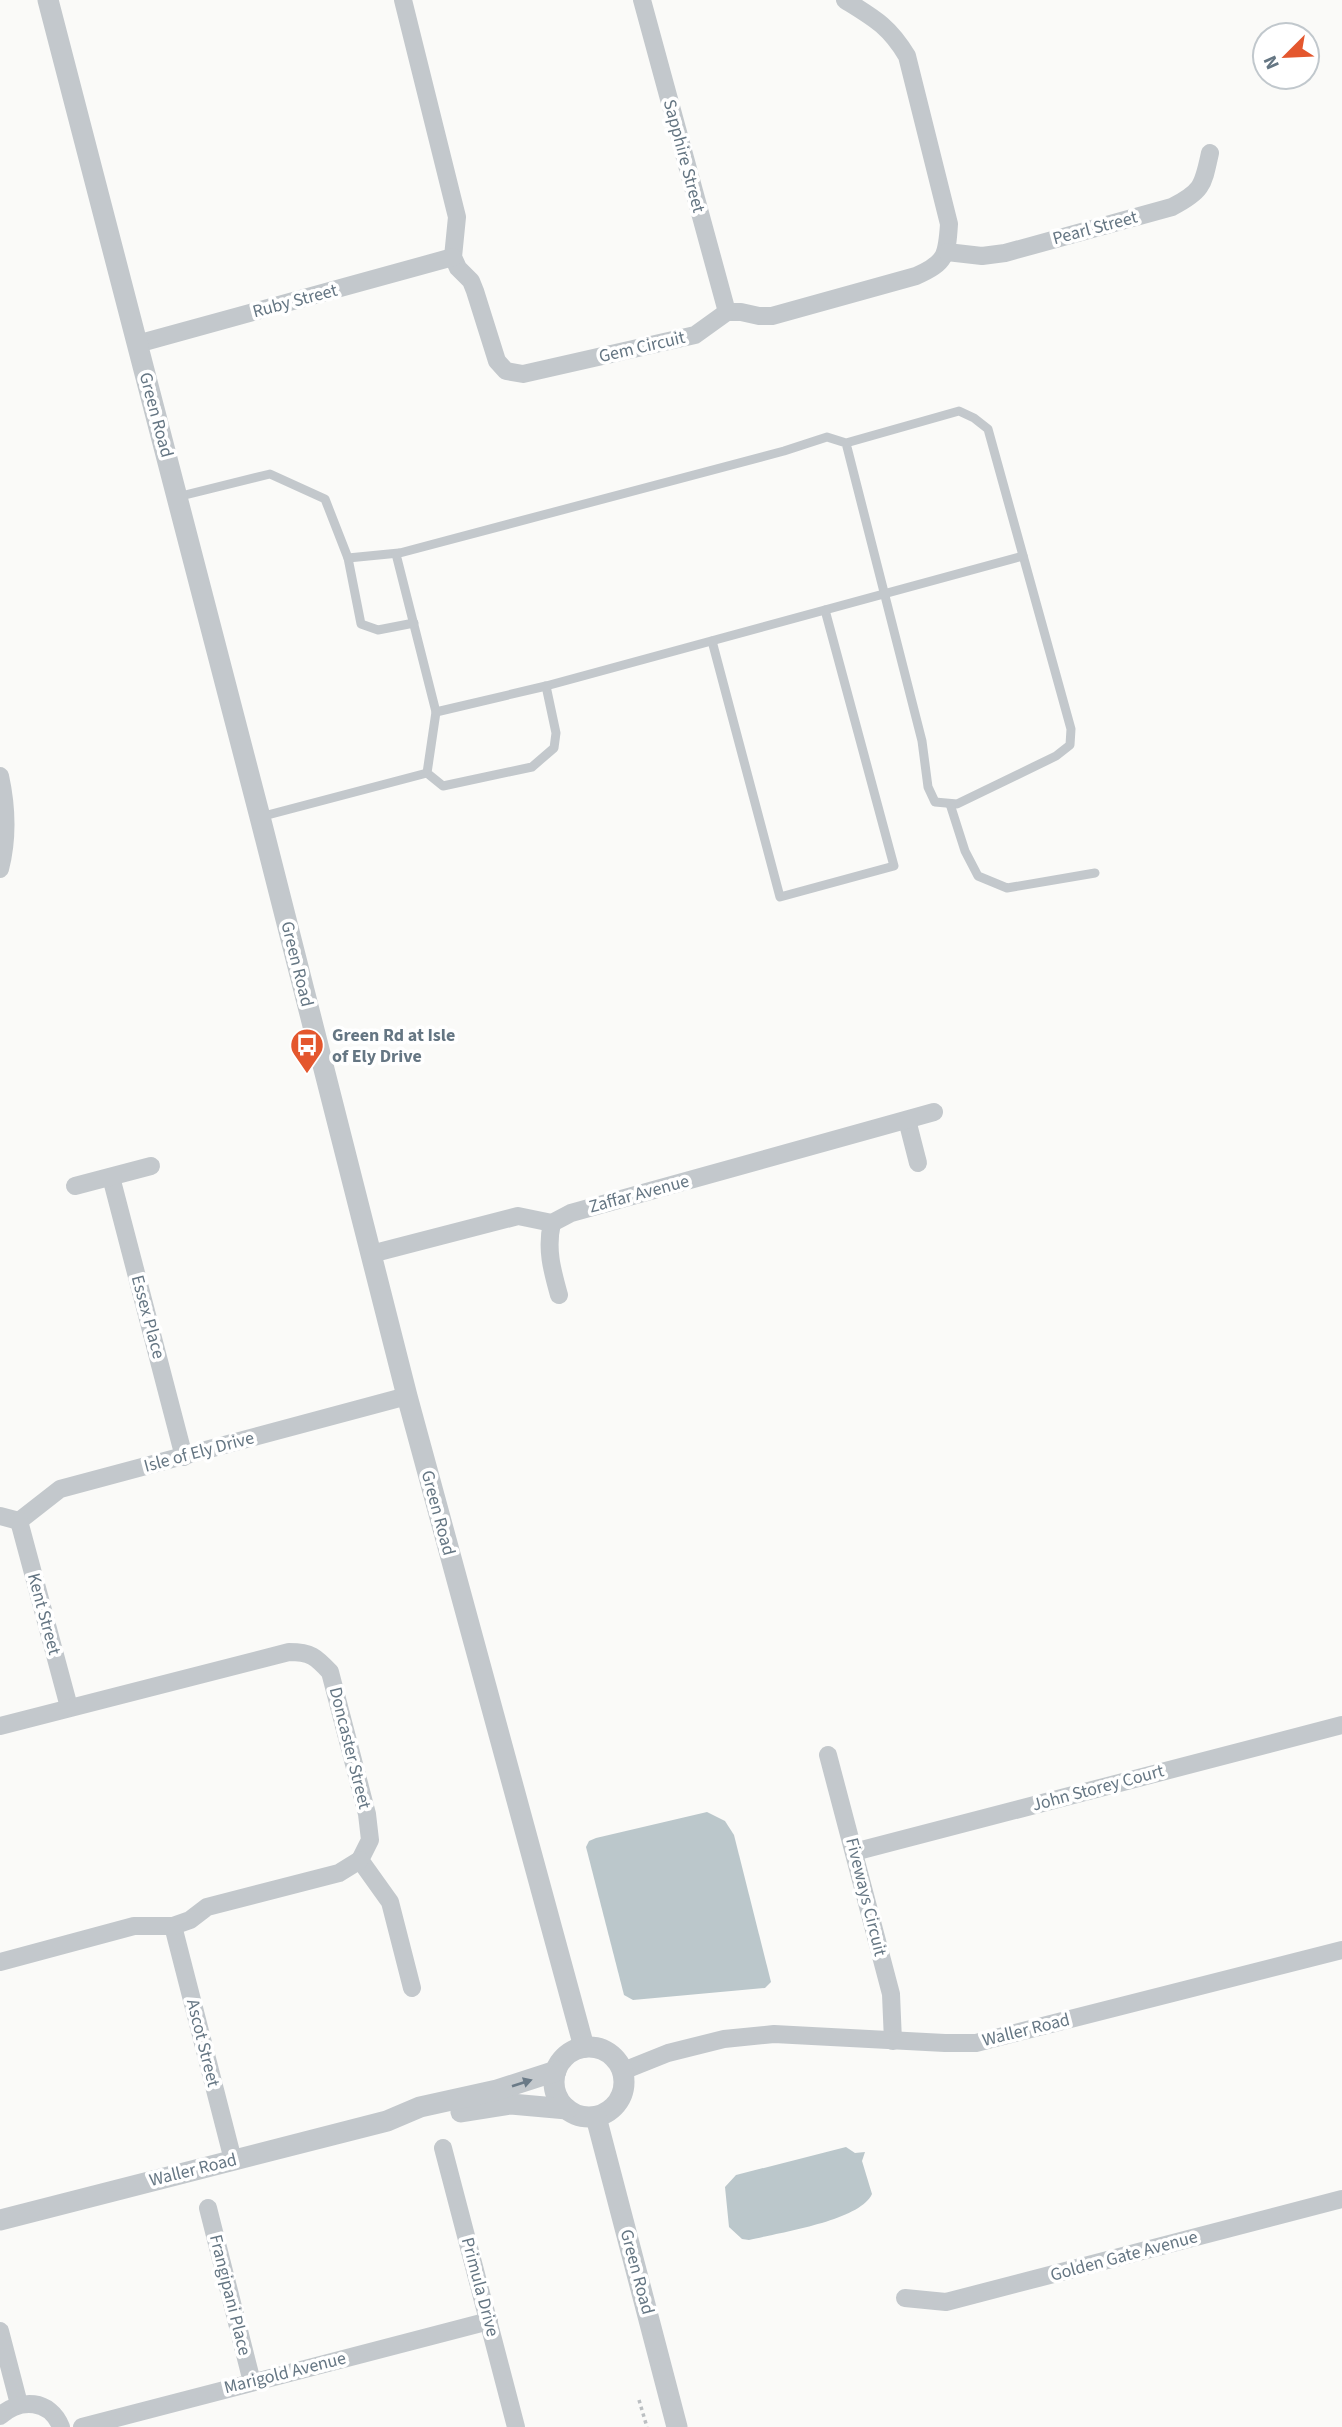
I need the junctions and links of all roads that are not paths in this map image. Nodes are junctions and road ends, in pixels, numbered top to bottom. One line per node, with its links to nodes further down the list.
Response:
1 (48, 0): 9 (street, Green Road)
2 (403, 0): 7 (street)
3 (642, 0): 8 (street, Sapphire Street)
4 (845, 0): 6 (street)
5 (1210, 153): 6 (street, Pearl Street)
6 (947, 252): 8 (street)
7 (453, 257): 8 (street, Gem Circuit); 9 (street, Ruby Street)
8 (727, 312)
9 (137, 344): 11 (street, Green Road)
10 (846, 443): 12 (lane); 13 (lane); 15 (lane)
11 (177, 497): 14 (lane); 24 (street, Green Road)
12 (399, 553): 14 (lane); 17 (lane)
13 (1023, 556): 15 (lane); 23 (lane)
14 (348, 558): 17 (lane)
15 (883, 594): 16 (lane); 23 (lane)
16 (825, 610): 18 (lane); 18 (lane)
17 (414, 624): 20 (lane)
18 (712, 641): 19 (lane)
19 (546, 686): 20 (lane); 21 (lane)
20 (436, 712): 21 (lane)
21 (427, 773): 24 (lane)
22 (0, 776): 25 (street)
23 (950, 804): 26 (lane)
24 (260, 817): 34 (street, Green Road)
25 (0, 869)
26 (1095, 873)
27 (934, 1112): 28 (street, Zaffar Avenue)
28 (907, 1120): 29 (street); 33 (street, Zaffar Avenue)
29 (918, 1163)
30 (151, 1166): 31 (street)
31 (111, 1177): 32 (street); 37 (street, Essex Place)
32 (75, 1186)
33 (552, 1223): 34 (street); 35 (street)
34 (371, 1254): 36 (street, Green Road)
35 (559, 1295)
36 (407, 1396): 37 (street, Isle of Ely Drive); 51 (street, Green Road)
37 (184, 1457): 39 (street, Isle of Ely Drive)
38 (0, 1516): 39 (street)
39 (19, 1521): 40 (street, Kent Street)
40 (69, 1707): 42 (street, Doncaster Street); 45 (street, Doncaster Street)
41 (1342, 1725): 44 (street, John Storey Court)
42 (0, 1726)
43 (828, 1755): 44 (street, Fiveways Circuit)
44 (854, 1852): 50 (street, Fiveways Circuit)
45 (360, 1860): 46 (street); 49 (street)
46 (173, 1926): 48 (street); 58 (street, Ascot Street)
47 (1342, 1950): 50 (street, Waller Road)
48 (0, 1962)
49 (412, 1988)
50 (893, 2041): 53 (street, Waller Road)
51 (584, 2048): 52 (street); 53 (street)
52 (556, 2071): 54 (street); 56 (street, Waller Road, one-way to 52)
53 (622, 2071): 55 (street)
54 (567, 2109): 55 (street); 56 (street, Waller Road)
55 (596, 2117): 71 (street, Green Road)
56 (387, 2122): 58 (street, Waller Road)
57 (443, 2148): 63 (street, Primula Drive)
58 (233, 2160): 61 (street, Waller Road)
59 (1342, 2199): 62 (street, Golden Gate Avenue)
60 (208, 2208): 65 (street, Frangipani Place)
61 (0, 2220)
62 (905, 2298)
63 (489, 2321): 65 (street, Marigold Avenue); 70 (street, Primula Drive)
64 (0, 2331): 66 (street)
65 (252, 2382): 69 (street, Marigold Avenue)
66 (19, 2404): 67 (street); 68 (street)
67 (0, 2416)
68 (61, 2427)
69 (82, 2427)
70 (516, 2427)
71 (677, 2427)

